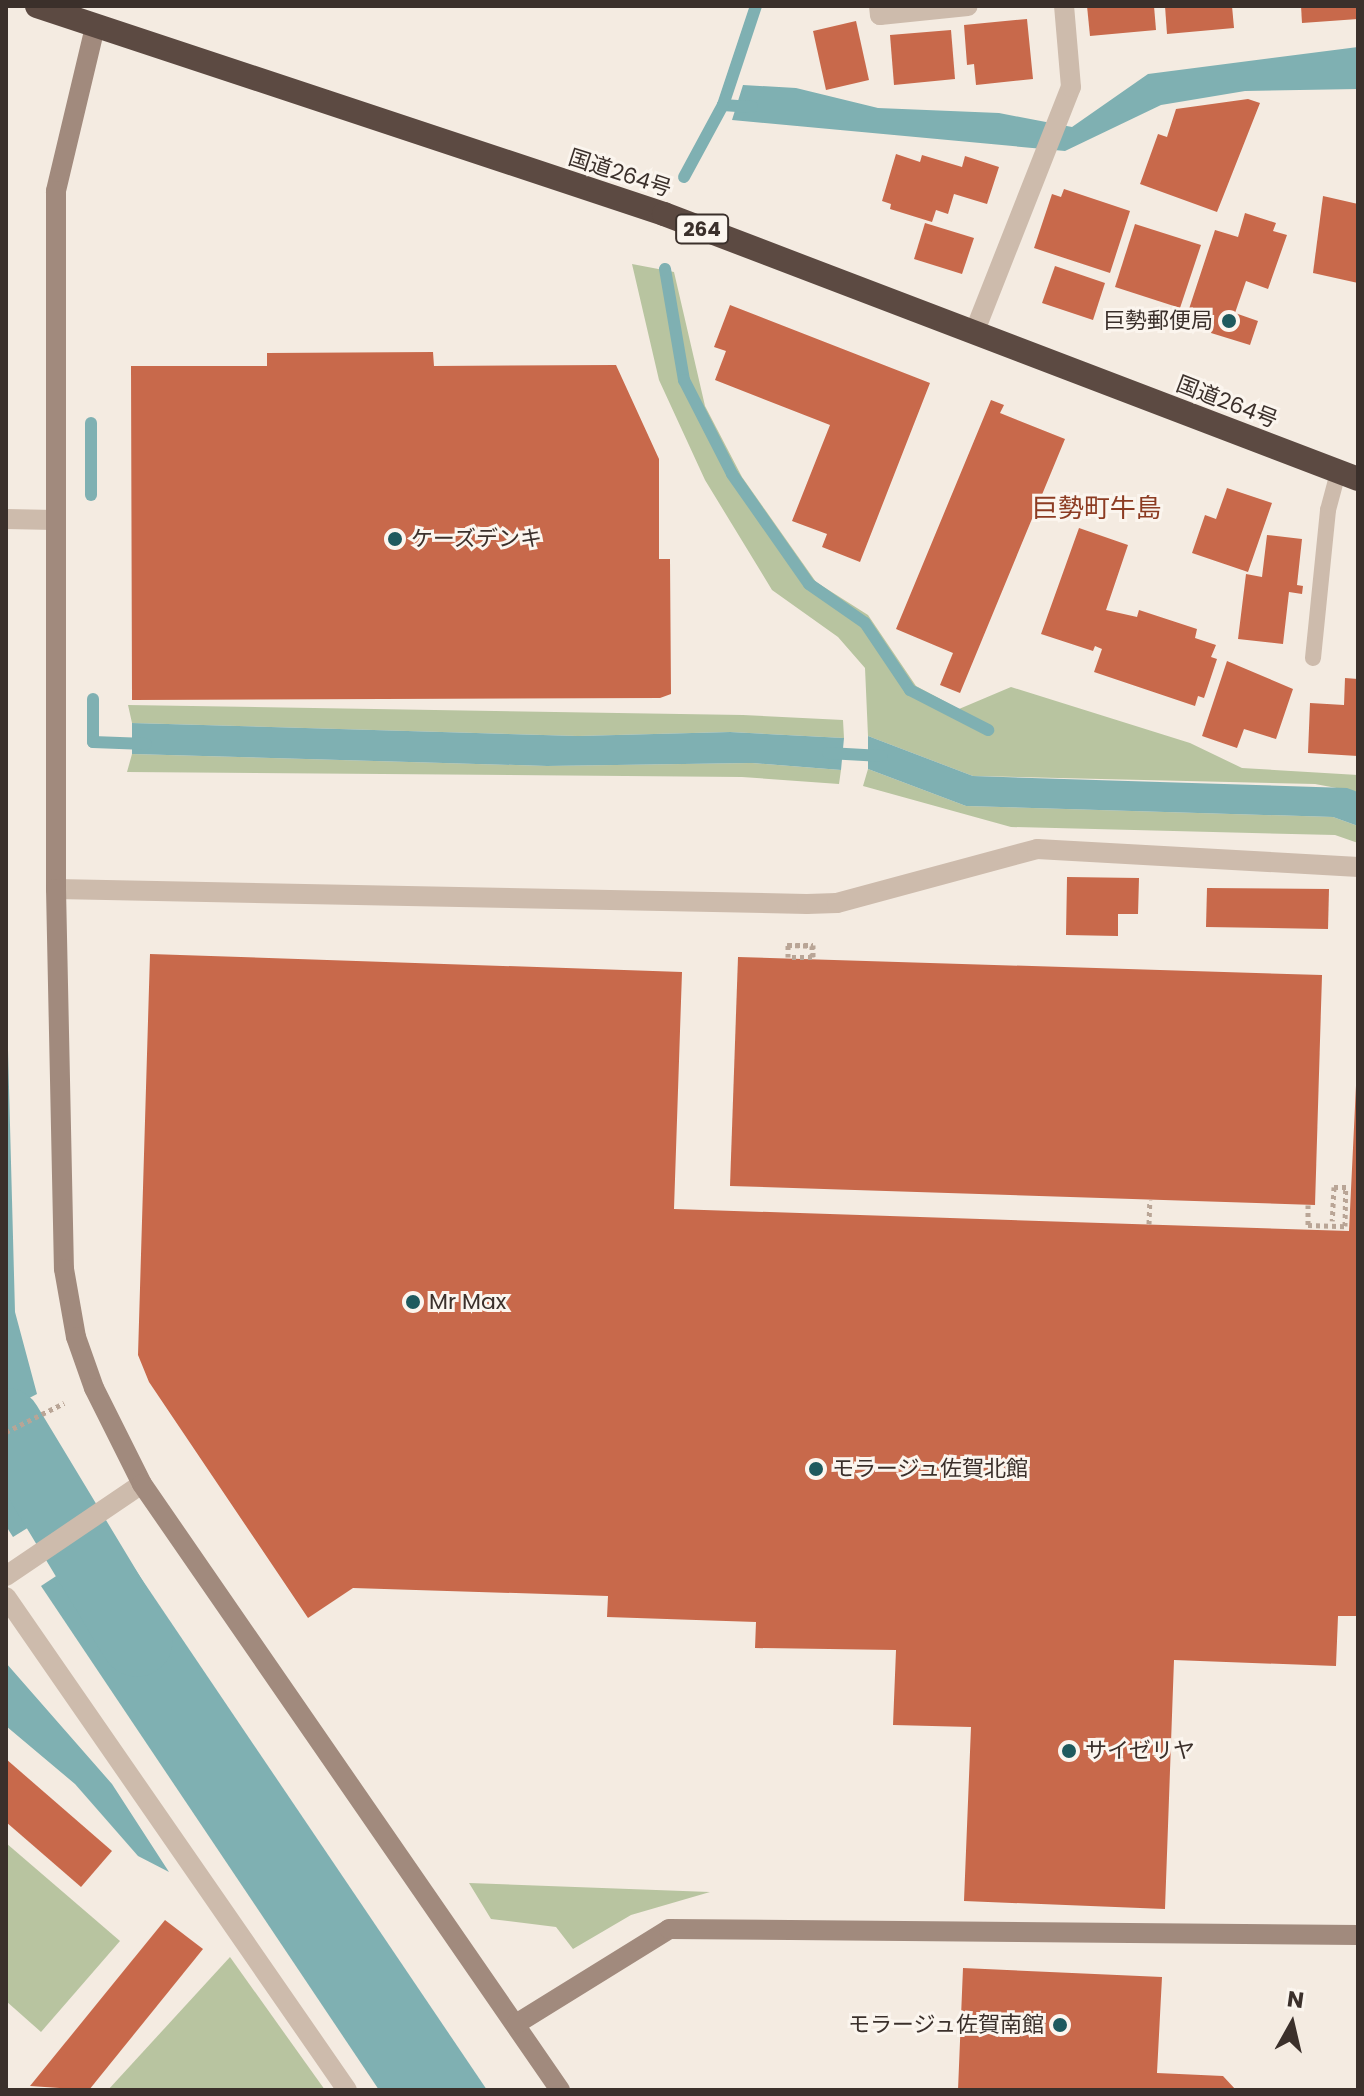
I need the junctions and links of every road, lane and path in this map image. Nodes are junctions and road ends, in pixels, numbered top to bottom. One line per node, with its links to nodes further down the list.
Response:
1 (37, 6): 5 (highway, 国道264号 / 264)
2 (879, 6): 3 (street)
3 (968, 6)
4 (1064, 6): 6 (street)
5 (95, 27): 6 (highway, 国道264号 / 264); 9 (street)
6 (974, 333): 7 (highway, 国道264号 / 264)
7 (1348, 475): 10 (lane)
8 (6, 519): 9 (street)
9 (55, 520): 12 (street)
10 (1313, 658)
11 (1358, 867): 12 (street)
12 (56, 889): 21 (street)
13 (787, 945): 14 (path)
14 (813, 959)
15 (1150, 1200): 18 (path)
16 (1308, 1205): 17 (path)
17 (1332, 1221)
18 (1149, 1224)
19 (64, 1403): 20 (path)
20 (6, 1432)
21 (142, 1484): 22 (street); 25 (street)
22 (6, 1576)
23 (6, 1597): 26 (street)
24 (1358, 1935): 25 (street)
25 (516, 2024): 27 (street)
26 (347, 2090)
27 (560, 2090)

